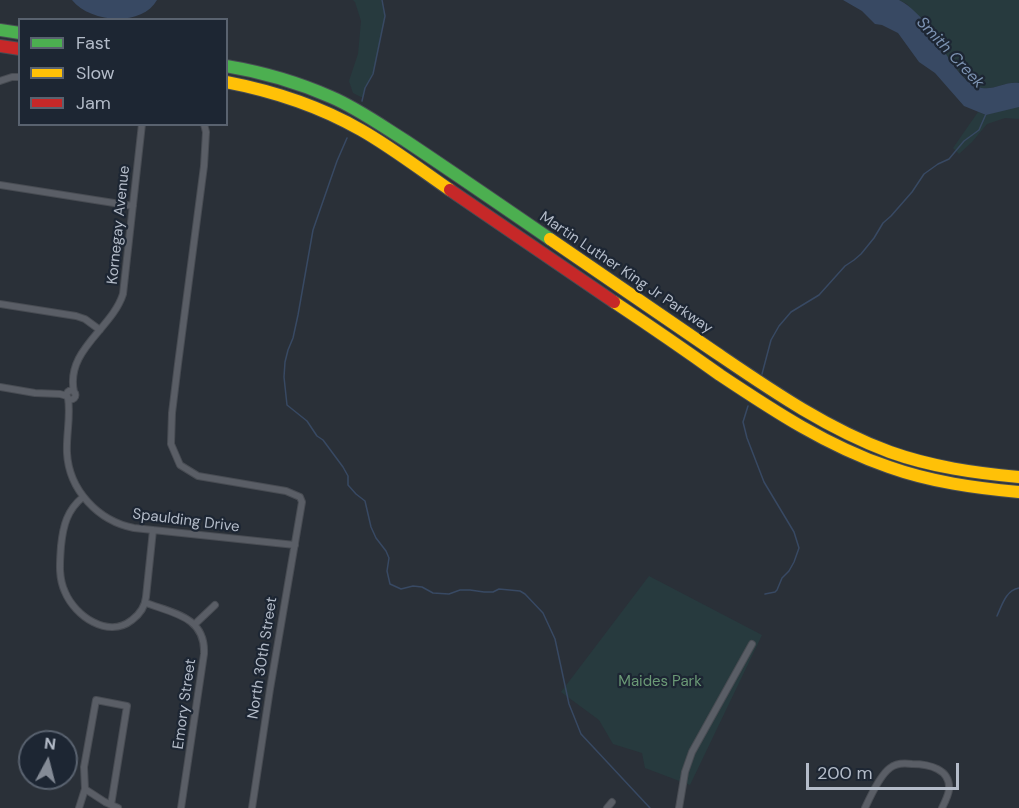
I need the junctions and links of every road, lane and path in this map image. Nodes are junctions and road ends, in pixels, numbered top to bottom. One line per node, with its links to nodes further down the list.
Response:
1 (0, 30): 2 (highway)
2 (18, 33)
3 (228, 66): 15 (highway, Martin Luther King Jr Parkway)
4 (18, 76): 5 (street)
5 (0, 81)
6 (228, 82): 16 (highway, Martin Luther King Jr Parkway)
7 (142, 126): 10 (street, Kornegay Avenue)
8 (205, 126): 19 (street, North 30th Street)
9 (0, 185): 10 (street)
10 (133, 206): 12 (street, Kornegay Avenue)
11 (0, 304): 12 (street)
12 (100, 330): 14 (street, Kornegay Avenue)
13 (0, 387): 14 (street)
14 (69, 393): 17 (street, Kornegay Avenue)
15 (1019, 477)
16 (1019, 492)
17 (83, 497): 18 (street, Spaulding Drive); 20 (street)
18 (153, 530): 19 (street, Spaulding Drive); 20 (street)
19 (295, 545): 28 (street, North 30th Street)
20 (146, 603): 22 (street)
21 (215, 605): 22 (street)
22 (195, 624): 27 (street, Emory Street)
23 (752, 644): 29 (street)
24 (85, 789): 25 (street); 25 (street); 26 (street)
25 (114, 807)
26 (78, 808)
27 (181, 808)
28 (252, 808)
29 (679, 808)
30 (866, 808): 31 (street)
31 (942, 808)

